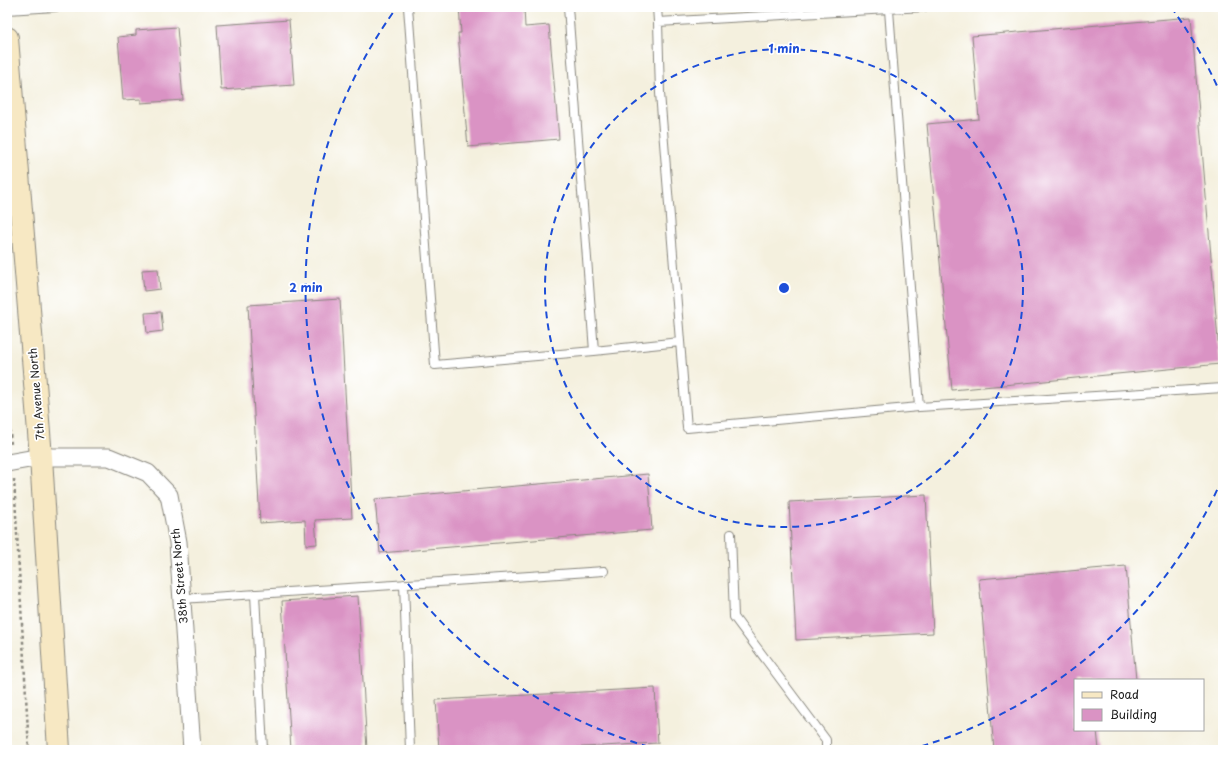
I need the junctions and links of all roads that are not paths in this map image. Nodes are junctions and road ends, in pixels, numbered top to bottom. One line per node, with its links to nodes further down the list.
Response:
1 (56, 7): 6 (lane)
2 (408, 7): 11 (lane)
3 (568, 7): 11 (lane)
4 (657, 7): 8 (lane)
5 (924, 7): 7 (lane)
6 (7, 10)
7 (889, 10): 8 (lane); 13 (lane)
8 (658, 22): 10 (lane)
9 (7, 38): 14 (street, 7th Avenue North)
10 (680, 342): 11 (lane); 13 (lane)
11 (594, 351)
12 (1223, 388): 13 (lane)
13 (919, 407)
14 (41, 457): 15 (street, 38th Street North); 20 (street, 38th Street North); 21 (street, 7th Avenue North)
15 (10, 462)
16 (731, 534): 25 (lane)
17 (604, 571): 18 (lane)
18 (404, 584): 19 (lane); 24 (lane)
19 (255, 594): 20 (lane); 23 (lane)
20 (181, 599): 22 (street, 38th Street North)
21 (59, 750)
22 (192, 750)
23 (263, 750)
24 (410, 750)
25 (826, 750)

